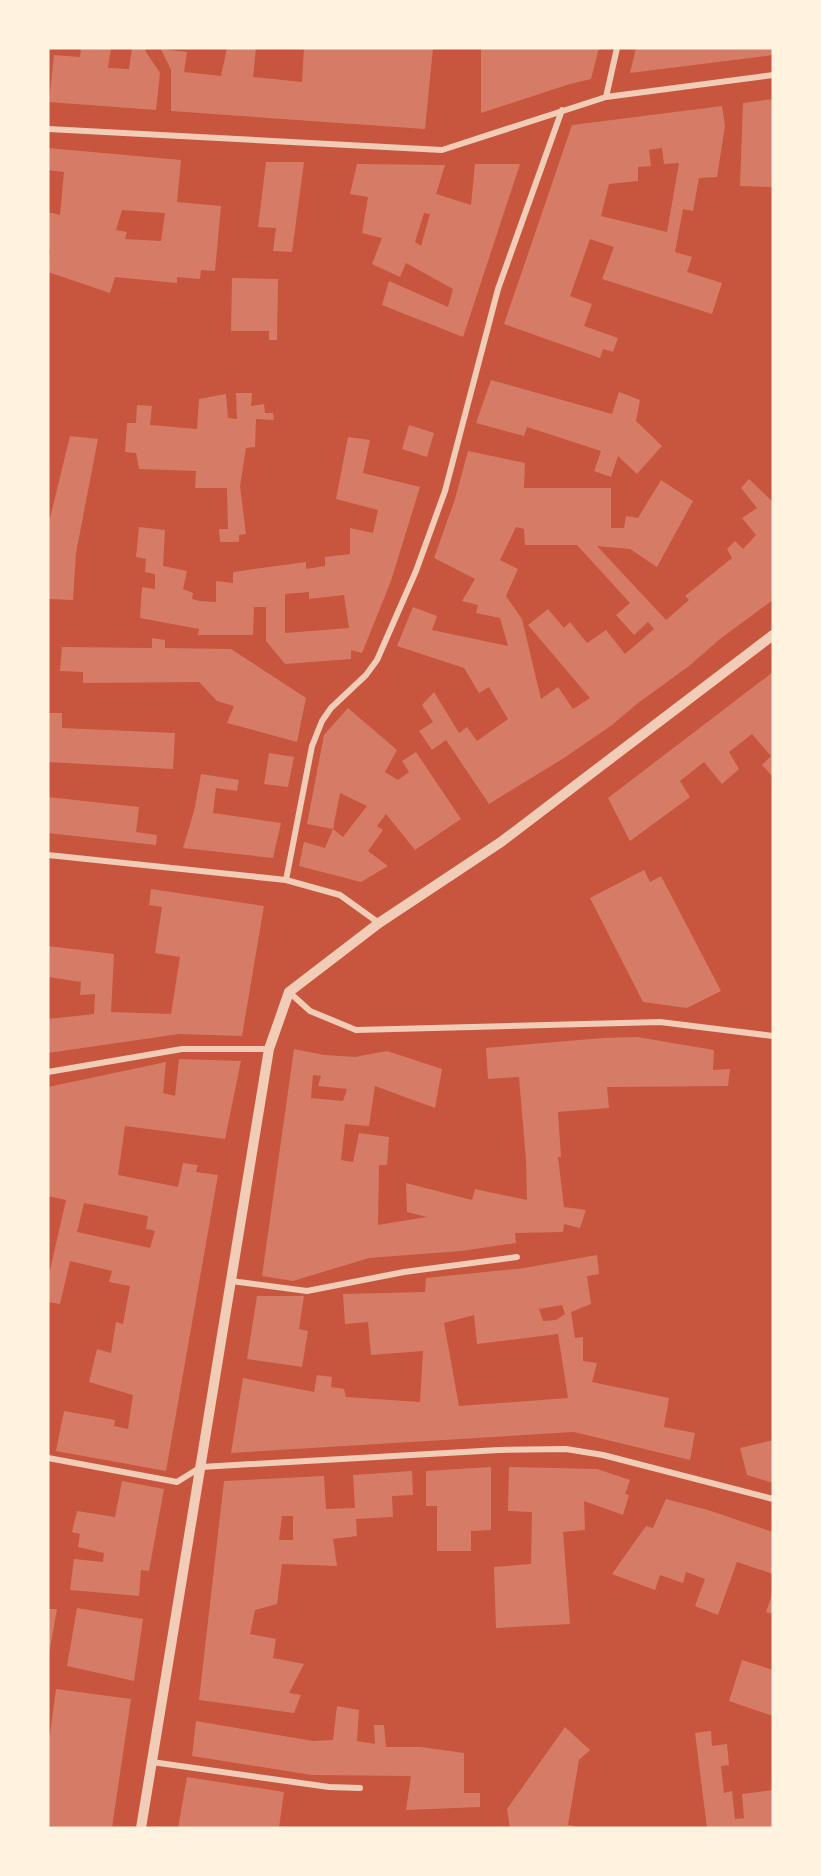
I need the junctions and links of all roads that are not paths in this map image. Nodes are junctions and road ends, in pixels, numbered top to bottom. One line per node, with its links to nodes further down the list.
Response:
1 (618, 48): 3 (street)
2 (773, 75): 3 (street)
3 (606, 97): 4 (street)
4 (562, 110): 5 (street); 8 (street)
5 (48, 129)
6 (773, 635): 9 (street)
7 (48, 855): 8 (street)
8 (286, 880): 9 (street)
9 (378, 923): 10 (street)
10 (289, 992): 11 (street); 12 (street)
11 (773, 1036)
12 (269, 1049): 13 (street); 15 (street)
13 (48, 1072)
14 (517, 1257): 15 (street)
15 (231, 1281): 17 (street)
16 (48, 1458): 17 (street)
17 (201, 1467): 18 (street); 19 (street)
18 (773, 1499)
19 (152, 1762): 20 (street); 21 (street)
20 (360, 1788)
21 (141, 1828)

